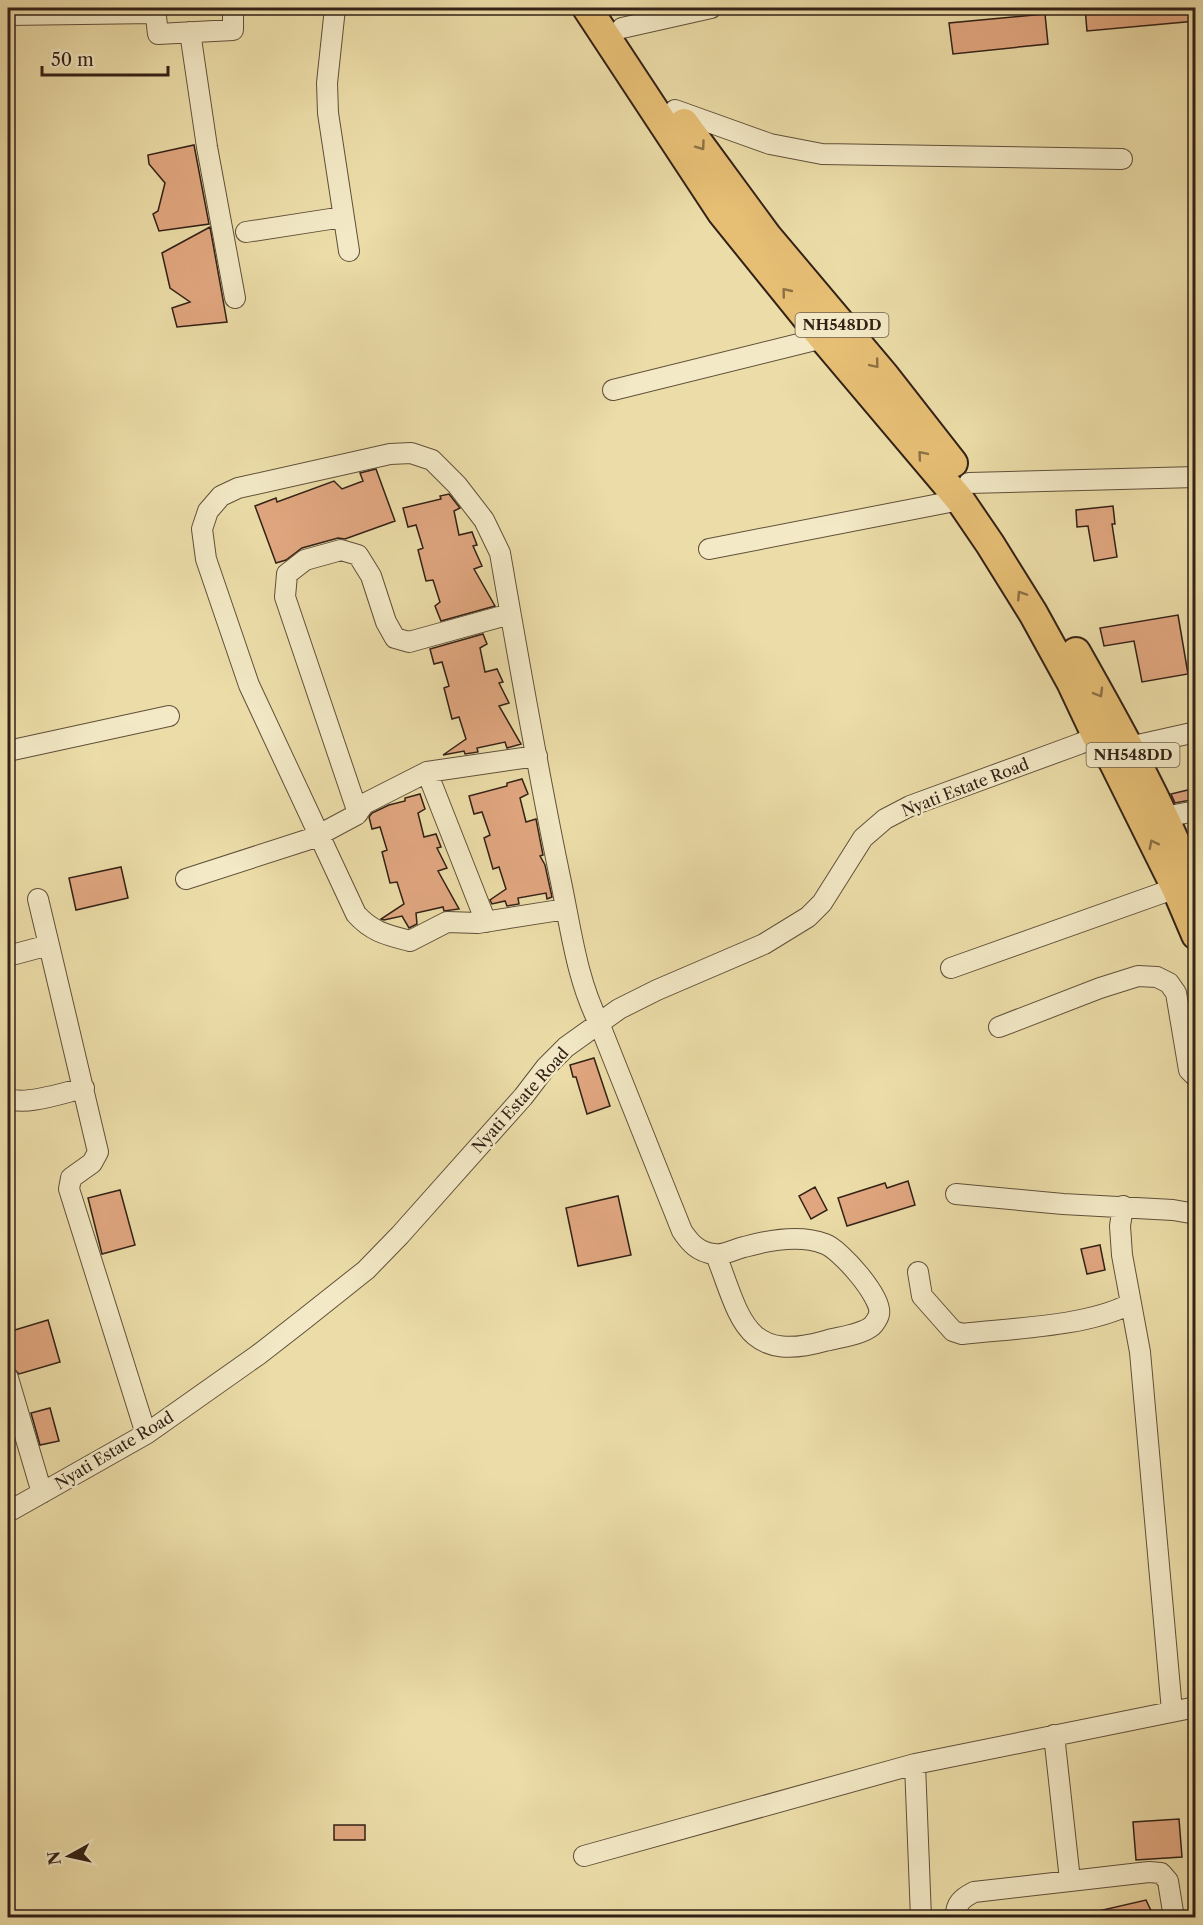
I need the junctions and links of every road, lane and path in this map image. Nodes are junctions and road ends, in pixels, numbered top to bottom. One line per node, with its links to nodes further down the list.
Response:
1 (233, 8): 8 (street)
2 (335, 8): 11 (street)
3 (587, 8): 15 (highway, NH548DD, one-way to 3)
4 (711, 8): 7 (street)
5 (155, 10): 6 (street); 8 (street)
6 (8, 15)
7 (616, 18): 9 (highway, NH548DD)
8 (190, 32): 14 (street)
9 (675, 110): 10 (street); 18 (highway, NH548DD, one-way to 18)
10 (1122, 159)
11 (343, 217): 12 (street); 13 (street)
12 (246, 232)
13 (349, 251)
14 (235, 298)
15 (823, 338): 16 (street); 18 (highway, NH548DD, one-way to 15)
16 (613, 390)
17 (1196, 477): 18 (street)
18 (965, 491): 19 (street); 23 (highway, NH548DD)
19 (710, 549)
20 (510, 614): 25 (street); 28 (street); 30 (street)
21 (169, 716): 24 (street)
22 (1196, 732): 23 (street, Nyati Estate Road)
23 (1115, 737): 29 (highway, NH548DD); 32 (highway, NH548DD, one-way to 23); 40 (street, Nyati Estate Road)
24 (8, 751)
25 (537, 756): 26 (street); 34 (street)
26 (427, 772): 28 (street); 35 (street)
27 (1196, 811): 29 (street)
28 (358, 813): 30 (street)
29 (1164, 817): 32 (highway, NH548DD)
30 (320, 835): 31 (street); 35 (street)
31 (186, 879)
32 (1186, 890): 36 (highway, NH548DD); 39 (street)
33 (38, 899): 37 (street)
34 (566, 909): 35 (street); 40 (street)
35 (486, 922)
36 (1196, 935)
37 (49, 945): 38 (street); 43 (street)
38 (8, 956)
39 (951, 968)
40 (599, 1023): 48 (street); 52 (street, Nyati Estate Road)
41 (999, 1027): 42 (street)
42 (1196, 1077)
43 (84, 1088): 44 (street); 52 (street)
44 (8, 1098)
45 (956, 1194): 46 (street)
46 (1123, 1206): 47 (street); 50 (street)
47 (1196, 1214)
48 (716, 1255): 48 (street)
49 (918, 1272): 50 (street)
50 (1130, 1304): 56 (street)
51 (8, 1378): 53 (street)
52 (146, 1434): 53 (street, Nyati Estate Road)
53 (42, 1493): 54 (street, Nyati Estate Road)
54 (8, 1512)
55 (1196, 1707): 56 (street)
56 (1172, 1711): 57 (street)
57 (1054, 1735): 58 (street); 60 (street)
58 (915, 1764): 59 (street); 61 (street)
59 (584, 1856)
60 (1070, 1880): 62 (street); 63 (street)
61 (921, 1917)
62 (956, 1917)
63 (1174, 1917)

